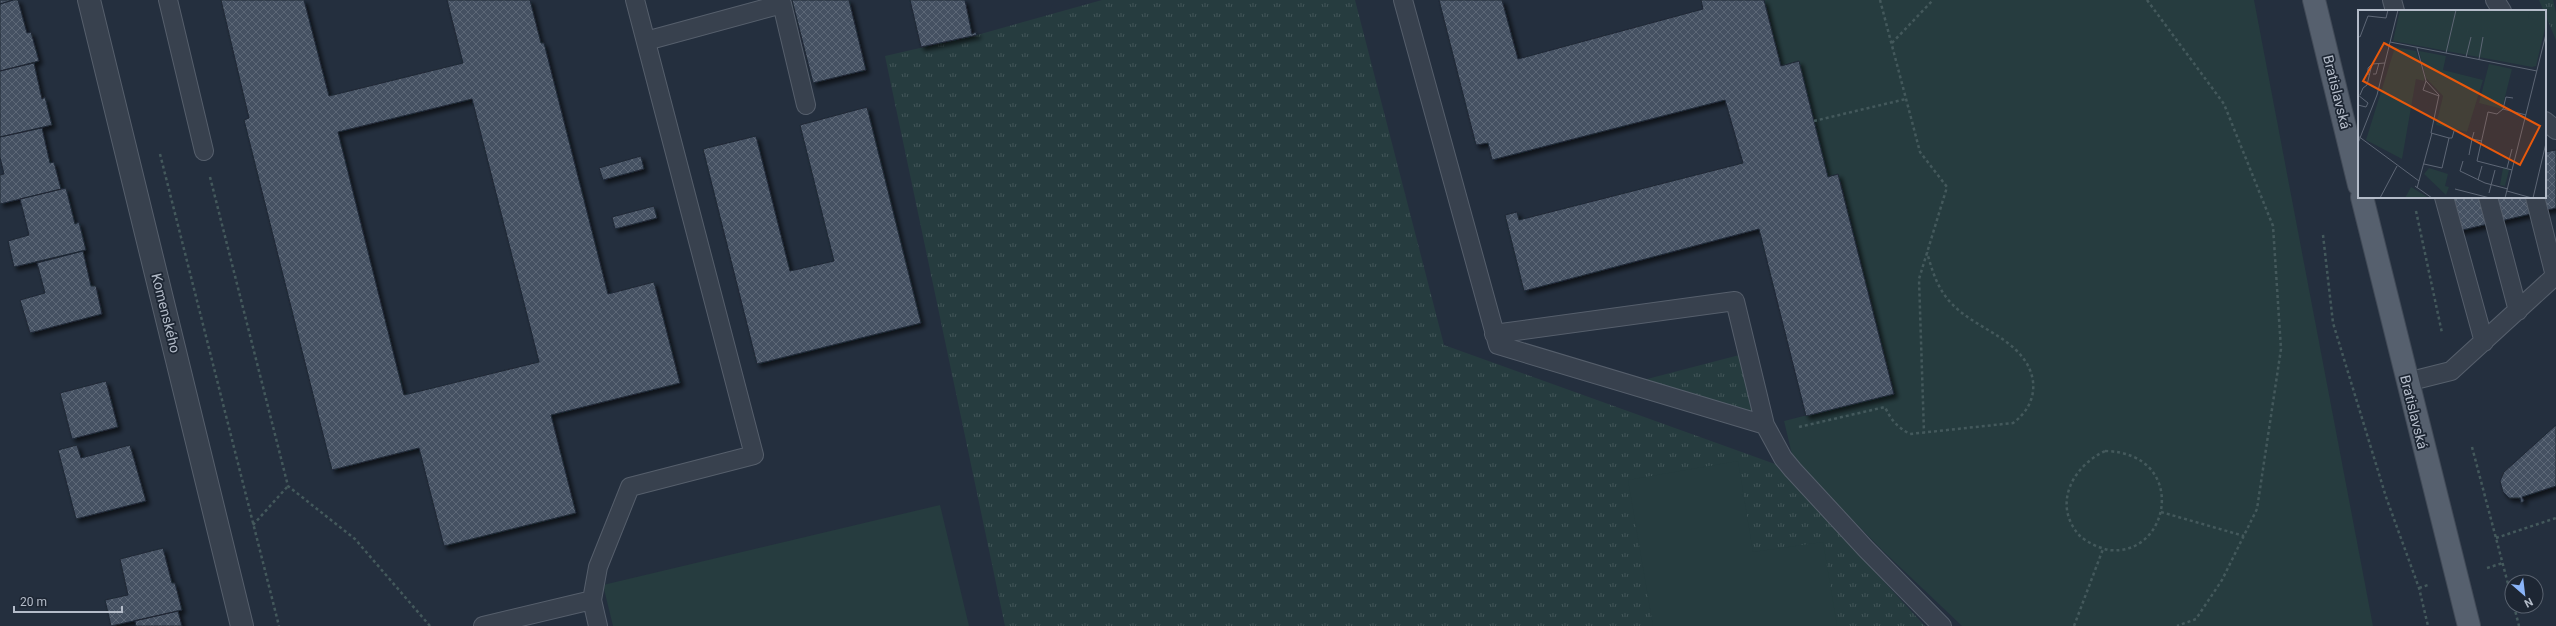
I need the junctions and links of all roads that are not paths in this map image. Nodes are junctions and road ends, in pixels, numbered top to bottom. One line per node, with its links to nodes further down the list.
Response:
1 (89, 0): 28 (street, Komenského)
2 (168, 0): 15 (lane)
3 (635, 0): 11 (lane)
4 (1403, 0): 23 (lane)
5 (2314, 0): 16 (main road, Bratislavská)
6 (2392, 0): 9 (lane)
7 (2495, 0): 10 (lane)
8 (781, 2): 11 (lane); 12 (lane)
9 (2395, 10)
10 (2501, 10)
11 (646, 41): 27 (lane)
12 (806, 105)
13 (2546, 122): 14 (lane)
14 (2556, 130)
15 (204, 151)
16 (2358, 181)
17 (2362, 198): 25 (main road, Bratislavská)
18 (2444, 198): 24 (lane)
19 (2488, 198): 22 (lane)
20 (2535, 198): 21 (lane)
21 (2556, 276): 22 (lane)
22 (2518, 311): 24 (lane)
23 (1494, 334): 26 (lane); 26 (lane)
24 (2484, 342): 25 (lane)
25 (2407, 382): 32 (main road, Bratislavská)
26 (1767, 429): 31 (lane)
27 (592, 600): 29 (lane); 30 (lane)
28 (242, 626)
29 (483, 626)
30 (598, 626)
31 (1942, 626)
32 (2469, 626)

